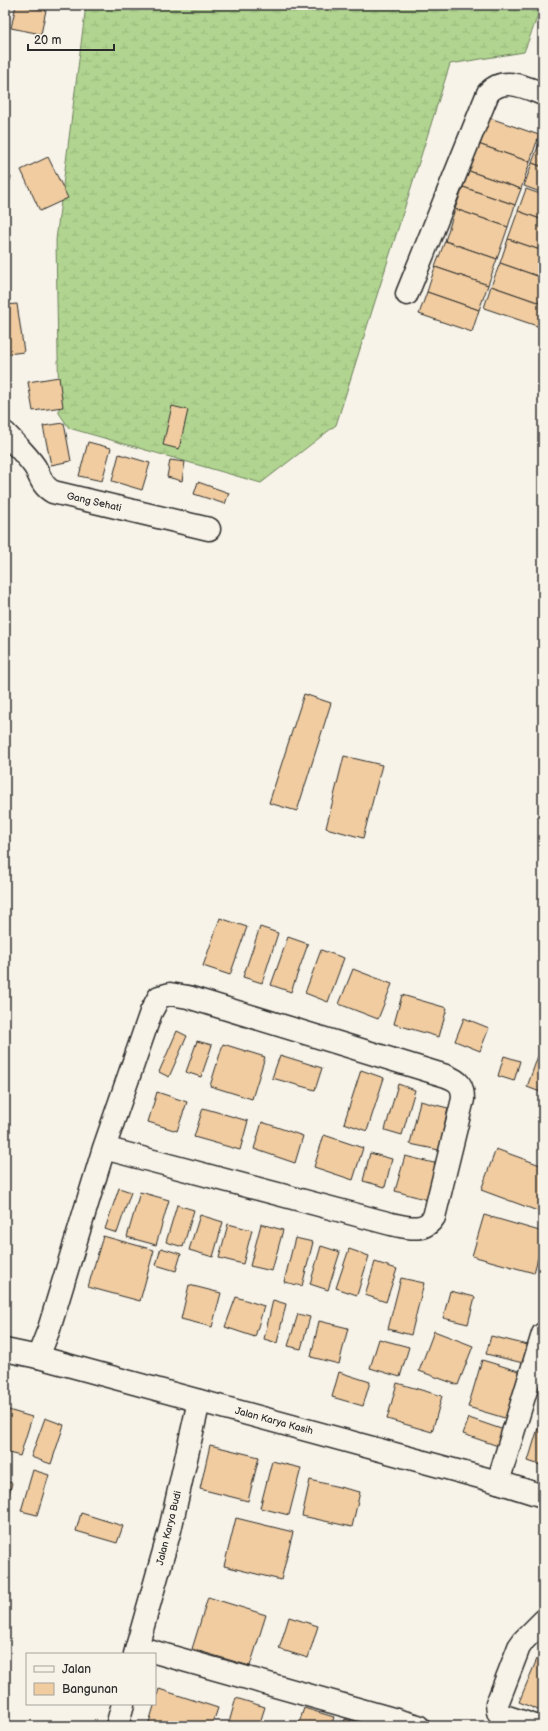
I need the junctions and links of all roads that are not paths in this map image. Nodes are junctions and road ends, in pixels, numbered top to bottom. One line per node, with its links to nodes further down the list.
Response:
1 (543, 94): 2 (street)
2 (407, 294)
3 (5, 433): 4 (street, Gang Sehati)
4 (209, 529)
5 (104, 1148): 5 (street); 8 (street)
6 (543, 1334): 10 (street)
7 (5, 1350): 8 (street, Jalan Karya Kasih)
8 (38, 1357): 9 (street, Jalan Karya Kasih)
9 (199, 1401): 10 (street, Jalan Karya Kasih); 13 (street, Jalan Karya Budi)
10 (498, 1482): 11 (street, Jalan Karya Kasih)
11 (543, 1496)
12 (543, 1621): 19 (street)
13 (136, 1650): 14 (street)
14 (147, 1653)
15 (156, 1655): 18 (street)
16 (123, 1705): 17 (street)
17 (117, 1726)
18 (418, 1726)
19 (535, 1726)

